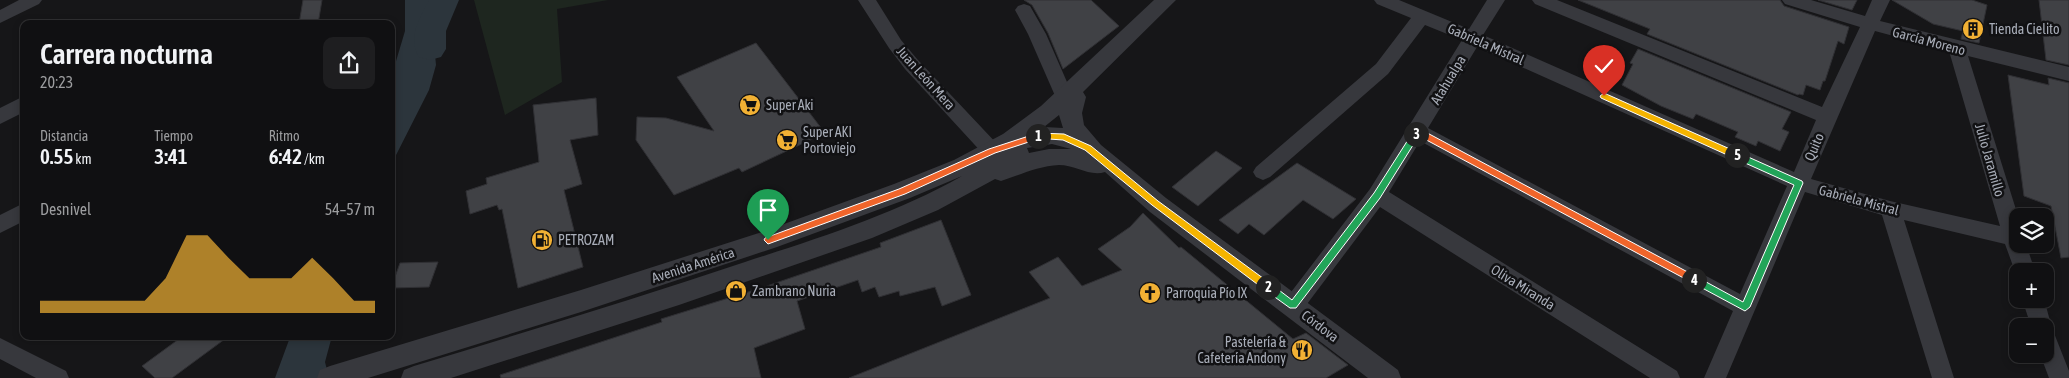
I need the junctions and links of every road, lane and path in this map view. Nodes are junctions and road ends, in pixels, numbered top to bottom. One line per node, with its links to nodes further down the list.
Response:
1 (33, 0): 11 (street)
2 (867, 0): 22 (street, Juan León Mera)
3 (1166, 0): 16 (street, Avenida América)
4 (1383, 0): 10 (street, Gabriela Mistral)
5 (1496, 0): 13 (street, Atahualpa)
6 (1541, 0): 19 (street)
7 (1792, 0): 12 (street, García Moreno)
8 (1881, 0): 12 (street, Quito)
9 (1024, 10): 16 (street)
10 (1422, 16): 13 (street, Gabriela Mistral); 24 (street)
11 (0, 17)
12 (1870, 25): 14 (street, García Moreno); 19 (street, Quito)
13 (1473, 38): 20 (street, Atahualpa); 25 (street, Gabriela Mistral)
14 (1957, 49): 15 (street, García Moreno); 32 (street, Julio Jaramillo)
15 (2069, 74)
16 (1070, 97): 21 (street, Avenida América); 22 (street, Avenida América); 23 (street)
17 (20, 105): 18 (street)
18 (0, 117)
19 (1826, 117): 25 (street, Quito)
20 (1418, 131): 27 (street, Atahualpa); 35 (street)
21 (1038, 136): 22 (street, Córdova); 23 (street, Córdova); 26 (street, Avenida América)
22 (992, 151): 39 (street, Avenida América)
23 (1113, 167): 28 (street, Córdova)
24 (1263, 172)
25 (1799, 183): 29 (street, Gabriela Mistral); 35 (street, Quito)
26 (946, 194): 28 (street, Córdova); 40 (street, Avenida América)
27 (1377, 195): 34 (street, Atahualpa); 42 (street, Oliva Miranda)
28 (1155, 203): 34 (street, Córdova)
29 (1890, 209): 33 (street, Gabriela Mistral); 44 (street)
30 (20, 214): 31 (street)
31 (0, 226)
32 (2009, 227)
33 (2009, 236)
34 (1293, 306): 41 (street, Córdova)
35 (1745, 307): 43 (street, Quito)
36 (0, 348): 38 (street)
37 (2054, 361): 45 (street)
38 (58, 378)
39 (330, 378)
40 (414, 378)
41 (1388, 378)
42 (1669, 378)
43 (1715, 378)
44 (1943, 378)
45 (2060, 378)

